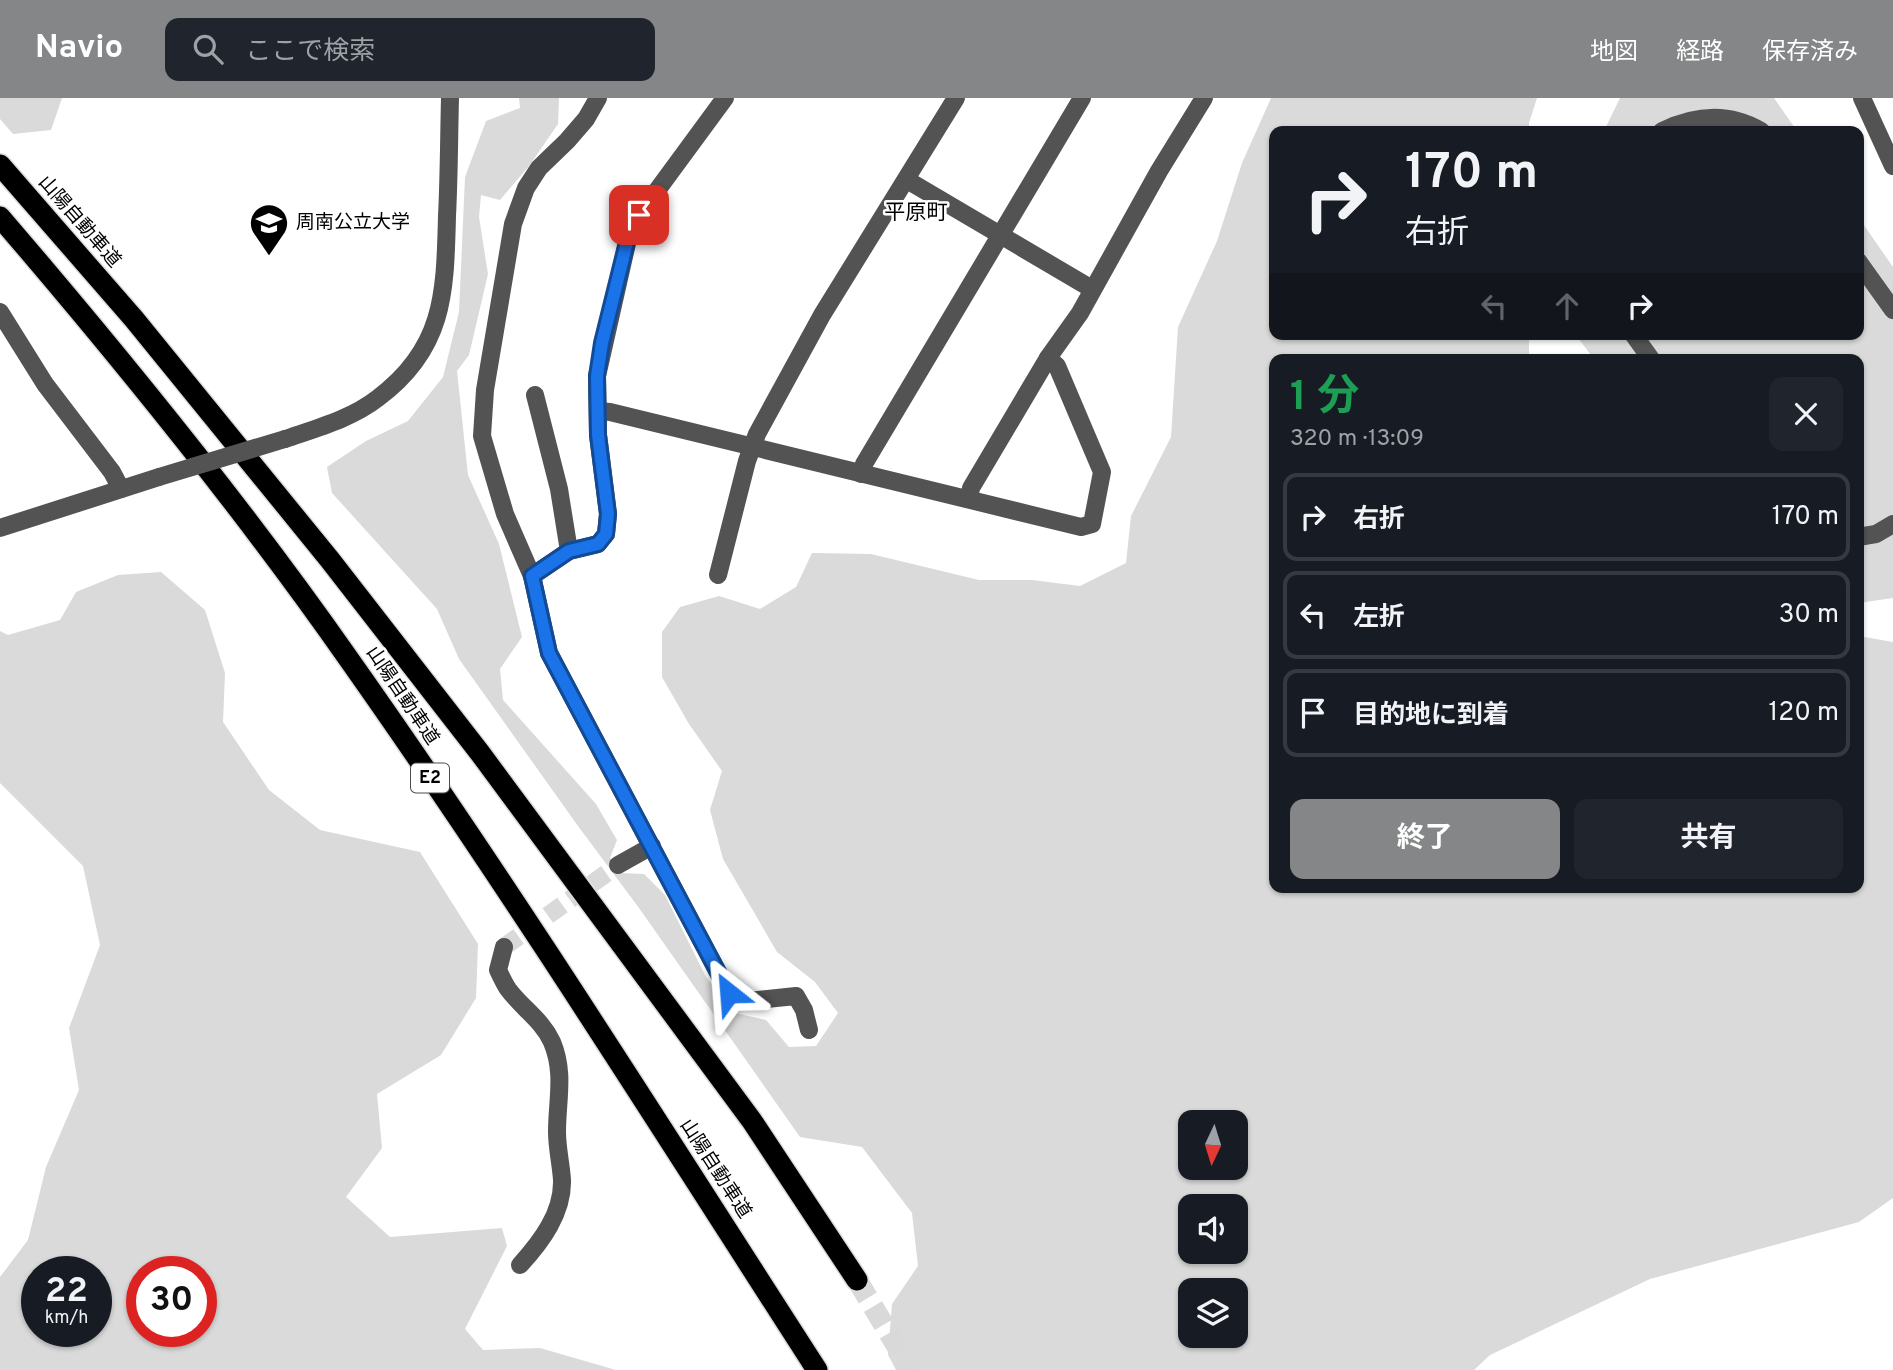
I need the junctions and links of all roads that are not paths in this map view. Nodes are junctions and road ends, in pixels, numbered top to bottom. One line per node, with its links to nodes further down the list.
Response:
1 (450, 98): 24 (street, bridge)
2 (598, 98): 31 (street)
3 (725, 98): 21 (street)
4 (956, 98): 12 (street)
5 (1082, 98): 14 (street)
6 (1204, 98): 16 (street)
7 (1862, 98): 11 (street)
8 (1677, 126): 9 (street)
9 (1750, 126)
10 (0, 165): 37 (highway, 山陽自動車道)
11 (1893, 166)
12 (907, 180): 14 (street); 22 (street)
13 (0, 217): 38 (highway, 山陽自動車道 / E2)
14 (999, 235): 16 (street); 23 (street)
15 (1864, 269): 17 (street)
16 (1092, 289): 19 (street)
17 (1893, 310)
18 (0, 312): 24 (street)
19 (1048, 358): 25 (street); 25 (street)
20 (535, 395): 29 (street)
21 (598, 411): 22 (street); 29 (street)
22 (752, 448): 23 (street); 30 (street)
23 (862, 474): 25 (street)
24 (121, 489): 27 (street)
25 (969, 499)
26 (1893, 524): 28 (street)
27 (0, 528)
28 (1864, 536)
29 (569, 551): 31 (street)
30 (718, 575)
31 (532, 576): 32 (street)
32 (652, 846): 33 (street); 35 (street)
33 (618, 864)
34 (504, 947): 36 (street)
35 (809, 1030)
36 (520, 1265)
37 (857, 1280)
38 (817, 1370)

